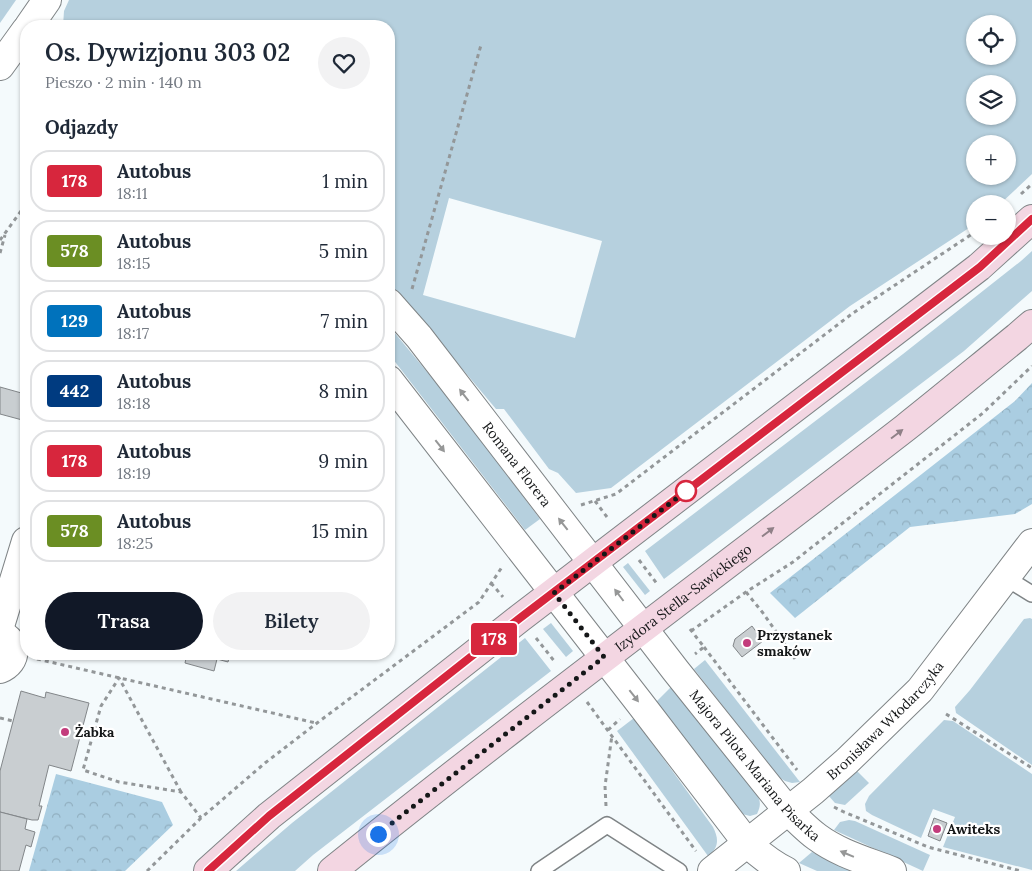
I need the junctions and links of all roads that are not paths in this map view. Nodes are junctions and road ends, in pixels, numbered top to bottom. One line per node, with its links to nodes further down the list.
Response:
1 (47, 0): 2 (street)
2 (34, 20)
3 (20, 39): 4 (street)
4 (0, 66)
5 (1032, 219): 11 (main road)
6 (395, 310): 11 (street, Romana Florera, one-way to 6)
7 (1032, 324): 16 (main road, Izydora Stella-Sawickiego, one-way to 7)
8 (395, 388): 13 (street, one-way to 13)
9 (1032, 543): 12 (street, Bronisława Włodarczyka)
10 (20, 561): 15 (street)
11 (594, 562): 13 (main road); 16 (street, Romana Florera, one-way to 11)
12 (1006, 578): 14 (lane); 18 (street, Bronisława Włodarczyka)
13 (554, 593): 17 (street); 21 (main road)
14 (1032, 594)
15 (0, 626)
16 (644, 628): 17 (main road, Izydora Stella-Sawickiego); 18 (street, Majora Pilota Mariana Pisarka)
17 (604, 657): 19 (street, one-way to 19); 22 (main road, Izydora Stella-Sawickiego)
18 (788, 811): 19 (street, Bronisława Włodarczyka); 26 (street, Majora Pilota Mariana Pisarka, one-way to 18)
19 (747, 843): 20 (street, Bronisława Włodarczyka); 25 (street)
20 (705, 863)
21 (208, 871)
22 (332, 871)
23 (539, 871): 24 (lane)
24 (679, 871)
25 (786, 871)
26 (892, 871)

